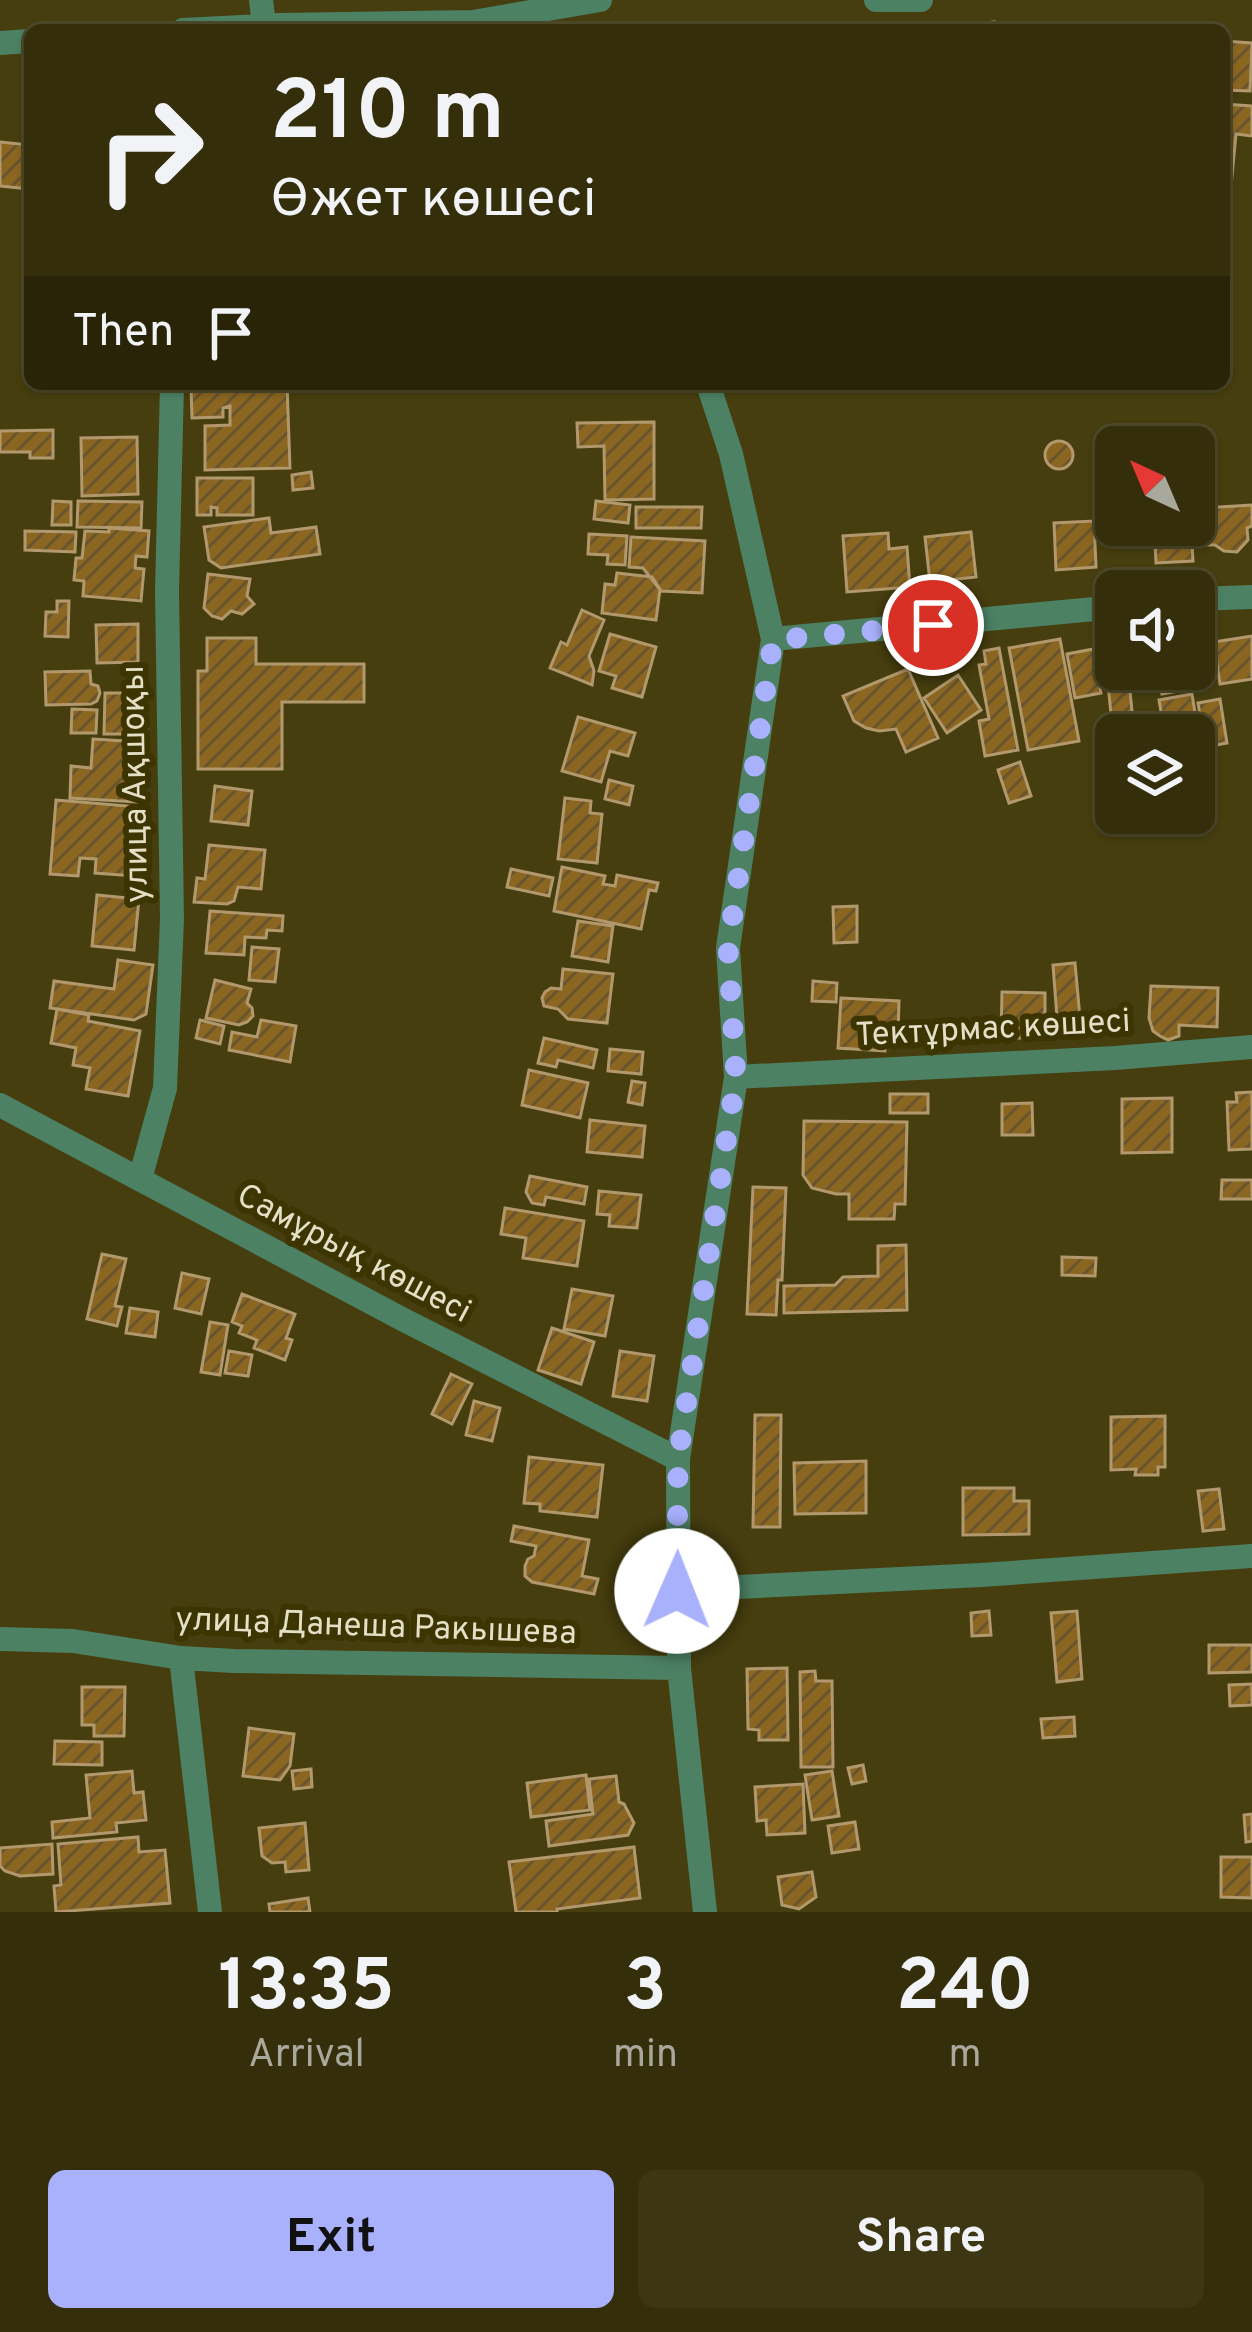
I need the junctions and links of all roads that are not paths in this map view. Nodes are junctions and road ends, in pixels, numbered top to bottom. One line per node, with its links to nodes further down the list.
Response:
1 (600, 0): 7 (street)
2 (876, 0): 3 (street)
3 (921, 0)
4 (262, 13): 5 (street); 6 (street)
5 (213, 24)
6 (446, 24)
7 (488, 24)
8 (172, 390): 17 (street, улица Ақшоқы)
9 (711, 390): 13 (street)
10 (1252, 597): 11 (street)
11 (1215, 598)
12 (1095, 609): 13 (street)
13 (773, 640): 15 (street)
14 (1252, 1047): 15 (street, Тектұрмас көшесі)
15 (736, 1077): 18 (street)
16 (0, 1105): 17 (street, Самұрық көшесі)
17 (140, 1179): 18 (street, Самұрық көшесі)
18 (678, 1459): 20 (street)
19 (1252, 1556): 20 (street)
20 (677, 1591): 23 (street)
21 (0, 1639): 22 (street, улица Данеша Ракышева)
22 (181, 1658): 23 (street, улица Данеша Ракышева); 24 (street)
23 (679, 1668): 25 (street)
24 (210, 1912)
25 (705, 1912)

